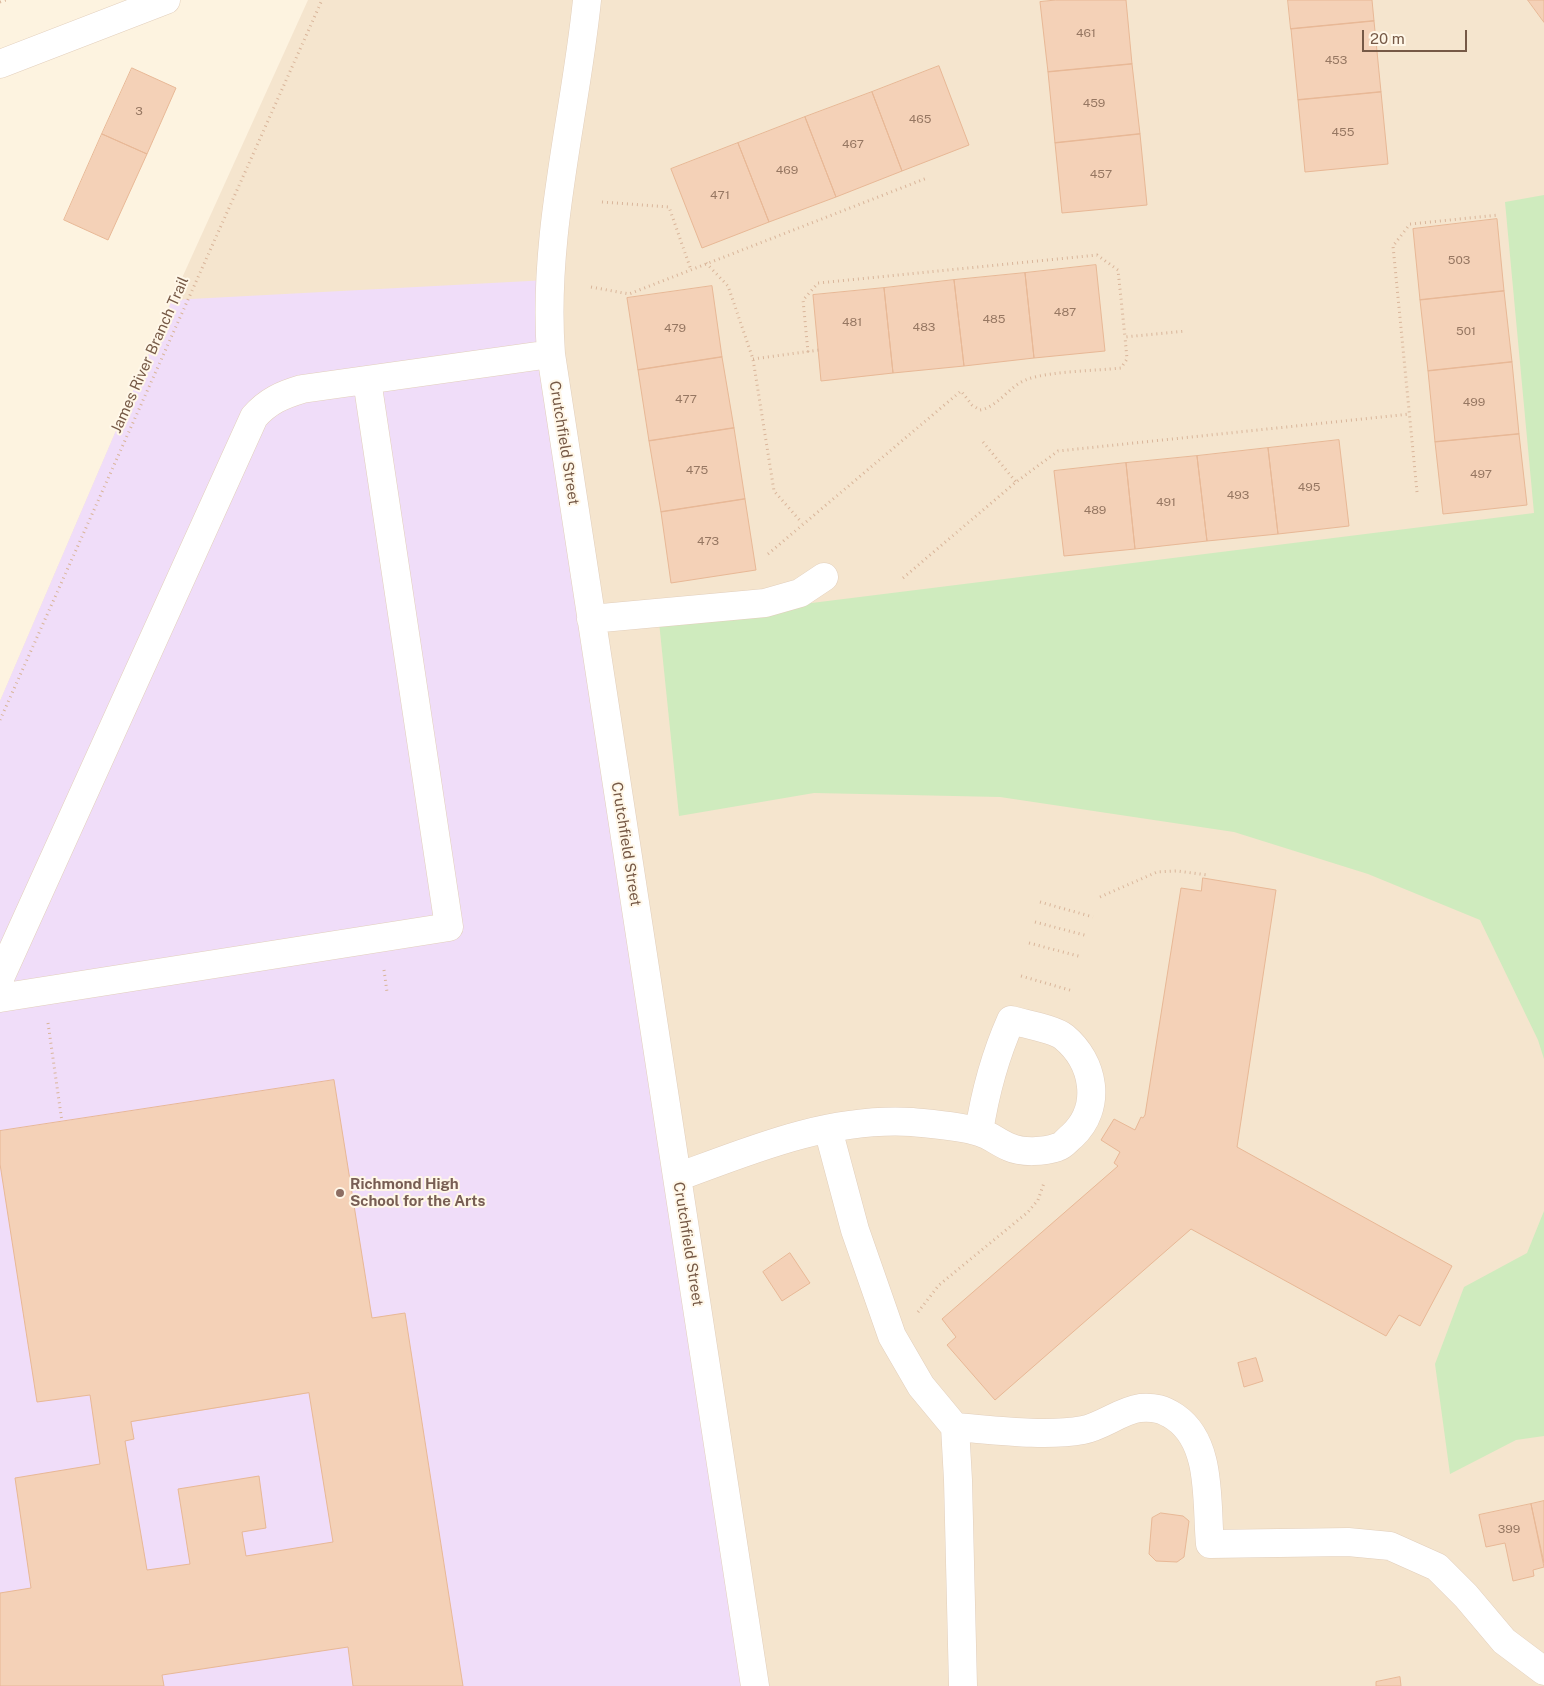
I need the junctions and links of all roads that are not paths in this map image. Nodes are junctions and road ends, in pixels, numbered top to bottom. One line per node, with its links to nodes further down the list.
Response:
1 (166, 0): 3 (street)
2 (587, 0): 4 (street, Crutchfield Street)
3 (0, 64)
4 (551, 354): 5 (street); 7 (street, Crutchfield Street)
5 (367, 380): 8 (street); 9 (street)
6 (824, 577): 7 (street)
7 (591, 619): 12 (street, Crutchfield Street)
8 (0, 978)
9 (0, 998)
10 (828, 1129): 11 (street); 12 (street); 13 (street)
11 (979, 1132): 11 (street)
12 (678, 1177): 15 (street, Crutchfield Street)
13 (954, 1427): 14 (street); 16 (street)
14 (1544, 1672): 17 (street)
15 (755, 1686)
16 (963, 1686)
17 (1539, 1686)

